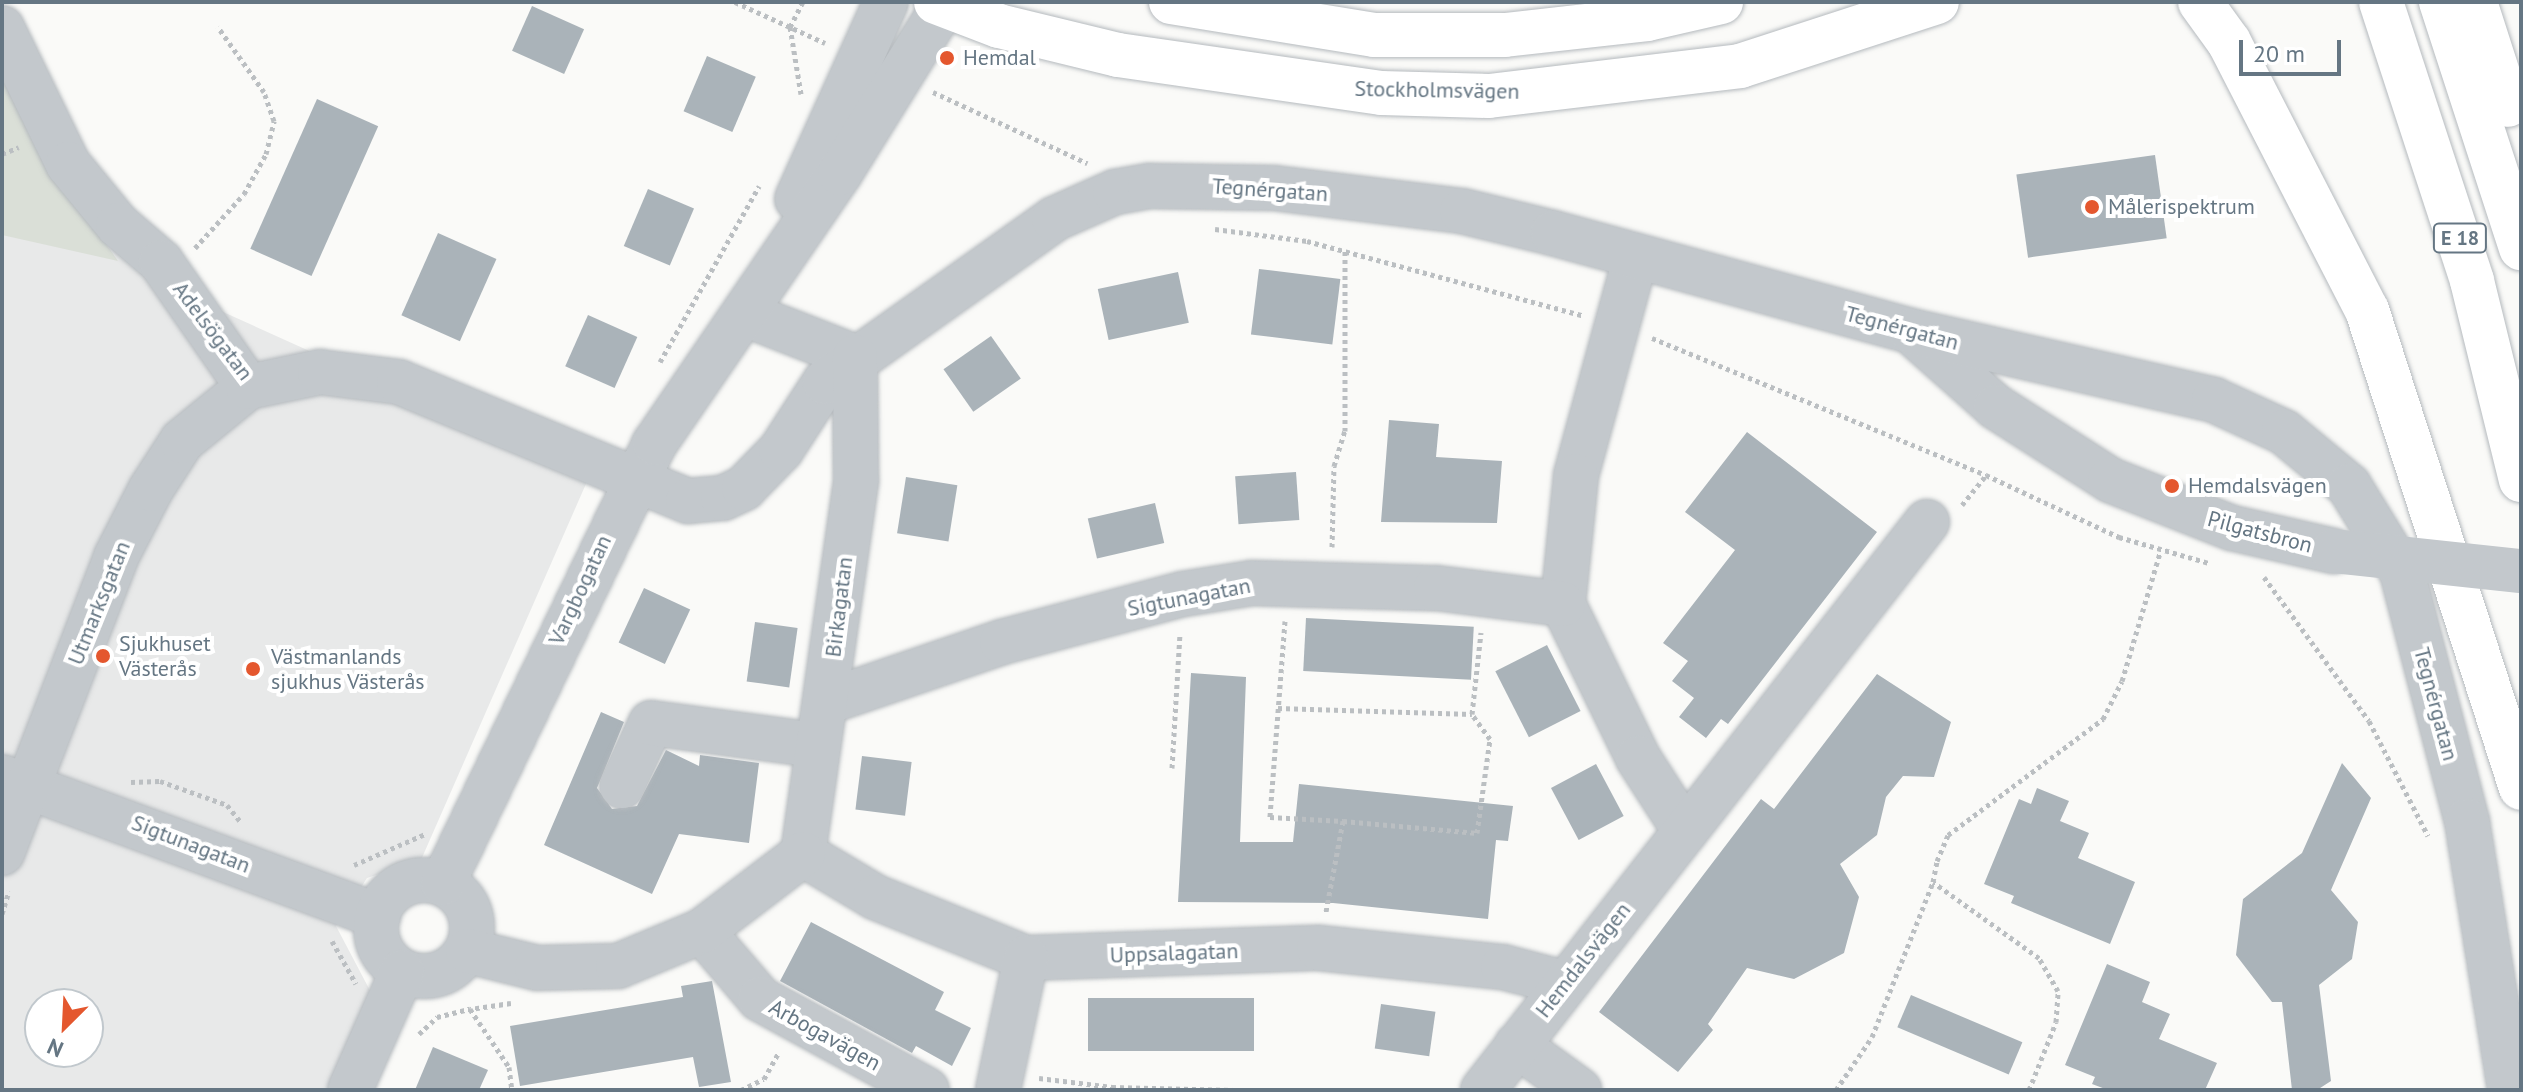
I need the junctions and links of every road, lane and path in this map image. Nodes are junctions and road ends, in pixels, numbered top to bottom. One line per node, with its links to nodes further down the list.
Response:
1 (735, 2): 13 (path)
2 (803, 2): 13 (path)
3 (886, 2): 15 (street, Vargbogatan)
4 (1171, 2): 5 (main road)
5 (1721, 2)
6 (1937, 2): 10 (main road, Stockholmsvägen)
7 (2381, 2): 36 (main road, E 18)
8 (2441, 2): 24 (main road, E 18)
9 (2475, 2): 18 (main road)
10 (942, 3): 16 (street, Vargbogatan)
11 (2202, 9): 56 (main road)
12 (218, 27): 29 (path)
13 (790, 27): 15 (path); 17 (path)
14 (2, 28): 29 (street, Adelsögatan)
15 (861, 59): 30 (street, Vargbogatan)
16 (902, 78): 23 (path); 30 (street, Vargbogatan)
17 (798, 111)
18 (2521, 146)
19 (19, 147): 20 (path)
20 (2, 154)
21 (2521, 157): 24 (main road, E 18)
22 (763, 177): 34 (path)
23 (1115, 192): 28 (street, Tegnérgatan); 33 (street, Tegnérgatan)
24 (2510, 206): 26 (main road, E 18)
25 (1198, 228): 27 (path)
26 (2521, 248)
27 (1345, 251): 31 (path); 44 (path)
28 (1636, 256): 31 (street); 32 (street, Tegnérgatan)
29 (161, 262): 35 (street, Adelsögatan)
30 (745, 314): 33 (street); 37 (street, Vargbogatan)
31 (1617, 324): 39 (path); 47 (street)
32 (1911, 331): 41 (street, Pilgatsbron, bridge); 87 (street, Tegnérgatan)
33 (855, 357): 37 (street, Tegnérgatan); 48 (street, Birkagatan)
34 (656, 369)
35 (248, 387): 37 (street, Adelsögatan); 53 (street, Utmarksgatan)
36 (2521, 480)
37 (634, 481): 65 (street, Vargbogatan)
38 (1927, 522): 59 (street, Hemdalsvägen)
39 (2160, 553): 40 (path); 64 (path)
40 (2218, 564)
41 (2521, 571)
42 (2253, 574): 61 (path)
43 (1288, 584): 44 (street, Sigtunagatan); 45 (street, Sigtunagatan); 49 (path)
44 (1331, 584): 46 (street, Sigtunagatan)
45 (1183, 594): 48 (street, Sigtunagatan); 52 (path)
46 (1485, 594): 47 (street, Sigtunagatan); 50 (path)
47 (1563, 604): 59 (street)
48 (829, 701): 51 (street, Birkagatan)
49 (1277, 708): 50 (path); 57 (path)
50 (1472, 714): 57 (path)
51 (816, 745): 55 (street); 63 (street, Birkagatan)
52 (1172, 768)
53 (14, 781): 62 (street, Utmarksgatan); 66 (street, Sigtunagatan)
54 (123, 782): 58 (path)
55 (622, 786)
56 (2521, 788)
57 (1343, 821): 68 (path)
58 (245, 827)
59 (1685, 831): 71 (street, Hemdalsvägen)
60 (430, 832): 66 (path)
61 (2433, 847)
62 (2, 853)
63 (803, 854): 67 (street); 70 (street, Uppsalagatan)
64 (1933, 882): 85 (path); 86 (path)
65 (443, 883): 66 (street); 69 (street)
66 (353, 886): 72 (street); 72 (path)
67 (702, 931): 69 (street); 74 (street, Arbogavägen)
68 (1319, 948): 70 (street, Uppsalagatan); 71 (street, Uppsalagatan)
69 (468, 951): 72 (street)
70 (1026, 958): 78 (street)
71 (1564, 983): 76 (street, Hemdalsvägen)
72 (396, 986): 75 (path); 79 (street)
73 (470, 1009): 75 (path)
74 (797, 1019): 80 (path); 81 (street, Arbogavägen)
75 (429, 1025): 77 (path)
76 (1517, 1045): 83 (street, Hemdalsvägen); 84 (street)
77 (406, 1046)
78 (1001, 1079): 82 (path)
79 (350, 1090)
80 (741, 1090)
81 (927, 1090)
82 (1234, 1090)
83 (1483, 1090)
84 (1579, 1090)
85 (1836, 1090)
86 (2029, 1090)
87 (2510, 1090)

